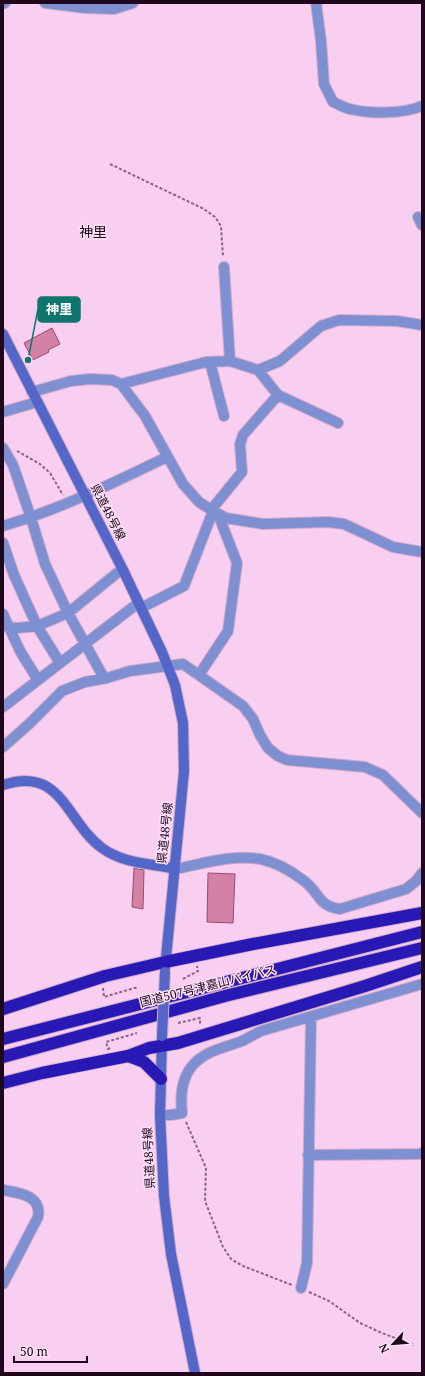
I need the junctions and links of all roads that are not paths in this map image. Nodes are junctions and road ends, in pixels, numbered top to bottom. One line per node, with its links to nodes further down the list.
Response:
1 (45, 3): 2 (street)
2 (133, 3)
3 (316, 3): 4 (street)
4 (422, 106)
5 (224, 266): 8 (street)
6 (422, 325): 10 (street)
7 (3, 334): 12 (main road, 県道48号線)
8 (230, 361): 9 (street); 10 (street)
9 (210, 362): 11 (street); 16 (street)
10 (258, 370): 13 (street)
11 (121, 384): 12 (street); 19 (street)
12 (32, 392): 14 (main road, 県道48号線)
13 (278, 395): 17 (street); 21 (street)
14 (37, 402): 15 (street); 20 (main road, 県道48号線)
15 (3, 412)
16 (224, 416)
17 (338, 423)
18 (3, 448): 22 (street)
19 (167, 457): 20 (street); 21 (street)
20 (86, 496): 22 (street); 26 (main road, 県道48号線)
21 (214, 512): 25 (street); 27 (street); 35 (street)
22 (31, 518): 23 (street); 28 (street)
23 (3, 526)
24 (3, 543): 31 (street)
25 (422, 552)
26 (123, 570): 27 (main road, 県道48号線); 28 (street)
27 (140, 606): 32 (street); 34 (main road, 県道48号線)
28 (68, 613): 31 (street); 32 (street)
29 (3, 614): 30 (street)
30 (6, 626): 31 (street); 37 (street)
31 (37, 626): 33 (street)
32 (85, 644): 33 (street); 36 (street)
33 (60, 663): 37 (street)
34 (168, 666): 35 (street); 36 (street); 42 (main road, 県道48号線)
35 (199, 675): 41 (street)
36 (104, 678): 39 (street)
37 (38, 680): 38 (street)
38 (3, 707)
39 (3, 748)
40 (3, 785): 42 (main road)
41 (422, 813)
42 (174, 869): 43 (street); 47 (main road, 県道48号線)
43 (422, 873)
44 (422, 913): 47 (highway)
45 (422, 932): 52 (highway, 国道507号津嘉山バイパス)
46 (422, 948): 54 (highway, 国道507号津嘉山バイパス)
47 (165, 967): 50 (highway); 53 (main road, 県道48号線, bridge)
48 (422, 967): 53 (highway)
49 (422, 984): 51 (street)
50 (3, 1009)
51 (311, 1018): 58 (street); 60 (street)
52 (3, 1039)
53 (162, 1041): 55 (highway); 56 (main road, 県道48号線)
54 (3, 1056)
55 (128, 1056): 56 (highway); 57 (highway)
56 (161, 1079): 58 (main road, 県道48号線)
57 (3, 1083)
58 (160, 1115): 64 (main road, 県道48号線)
59 (422, 1154): 60 (street)
60 (308, 1155): 63 (street)
61 (3, 1190): 62 (street)
62 (3, 1284)
63 (301, 1288)
64 (195, 1373)

